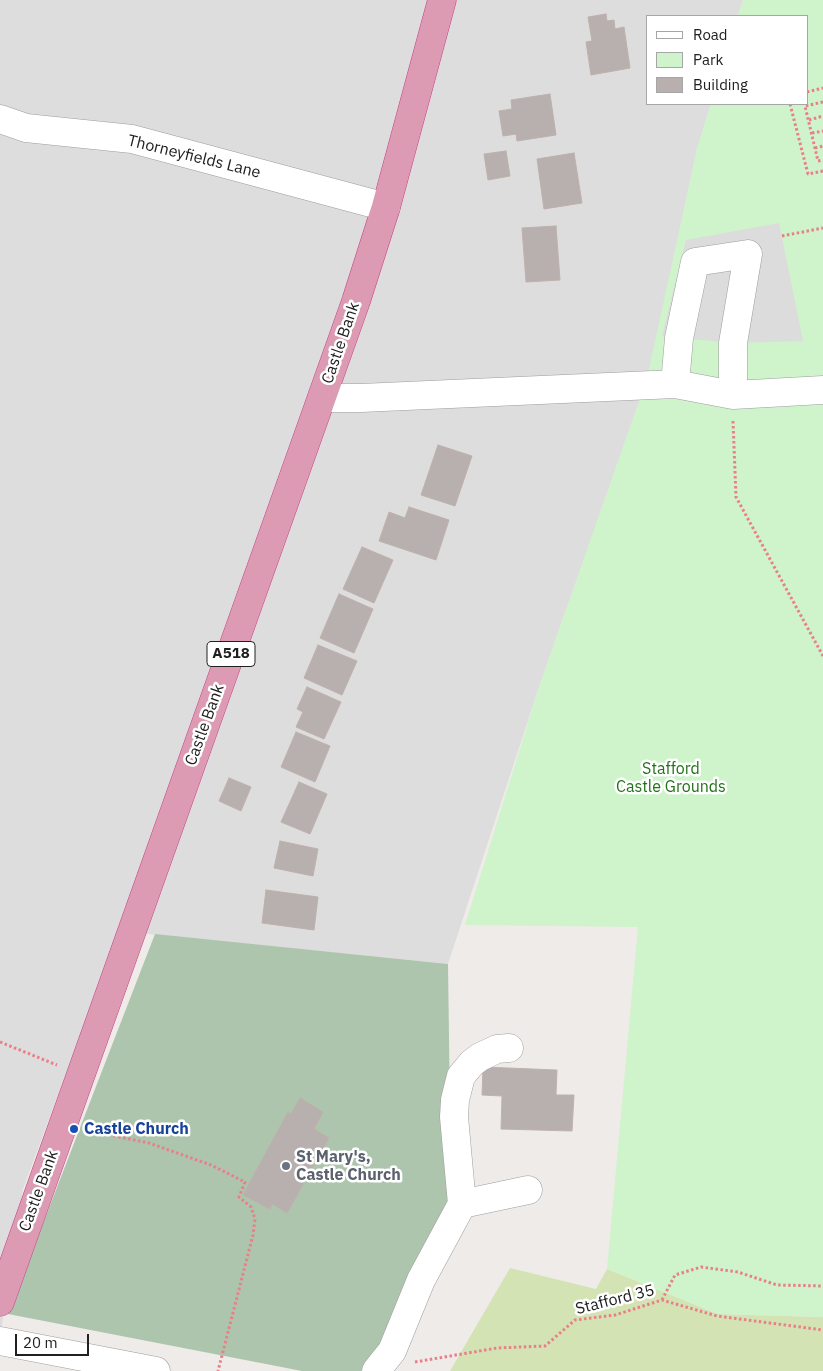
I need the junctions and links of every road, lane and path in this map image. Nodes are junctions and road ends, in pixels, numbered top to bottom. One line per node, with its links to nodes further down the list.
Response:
1 (442, 0): 15 (highway, Castle Bank / A518)
2 (823, 88): 3 (path)
3 (808, 92)
4 (823, 102): 8 (path)
5 (790, 105): 14 (path)
6 (823, 116): 8 (path)
7 (0, 119): 15 (street, Thorneyfields Lane)
8 (809, 120): 10 (path)
9 (823, 131): 10 (path)
10 (812, 133): 12 (path)
11 (823, 146): 12 (path)
12 (815, 148): 13 (path)
13 (823, 160)
14 (823, 171)
15 (386, 207): 21 (highway, Castle Bank / A518)
16 (823, 228): 17 (path)
17 (782, 236)
18 (675, 384): 20 (street); 20 (street); 21 (street)
19 (823, 390): 20 (street)
20 (732, 395): 22 (path)
21 (322, 398): 25 (highway, Castle Bank / A518)
22 (823, 656)
23 (0, 1042): 25 (path)
24 (509, 1048): 28 (street)
25 (81, 1074): 26 (highway, Castle Bank / A518)
26 (65, 1118): 31 (highway, Castle Bank / A518); 36 (path)
27 (528, 1190): 28 (street)
28 (462, 1204): 34 (street)
29 (823, 1286): 30 (path)
30 (662, 1300): 32 (path, Stafford 35); 34 (path, Stafford 35)
31 (0, 1302)
32 (823, 1330)
33 (0, 1340): 35 (street)
34 (384, 1361)
35 (156, 1371)
36 (218, 1371)

